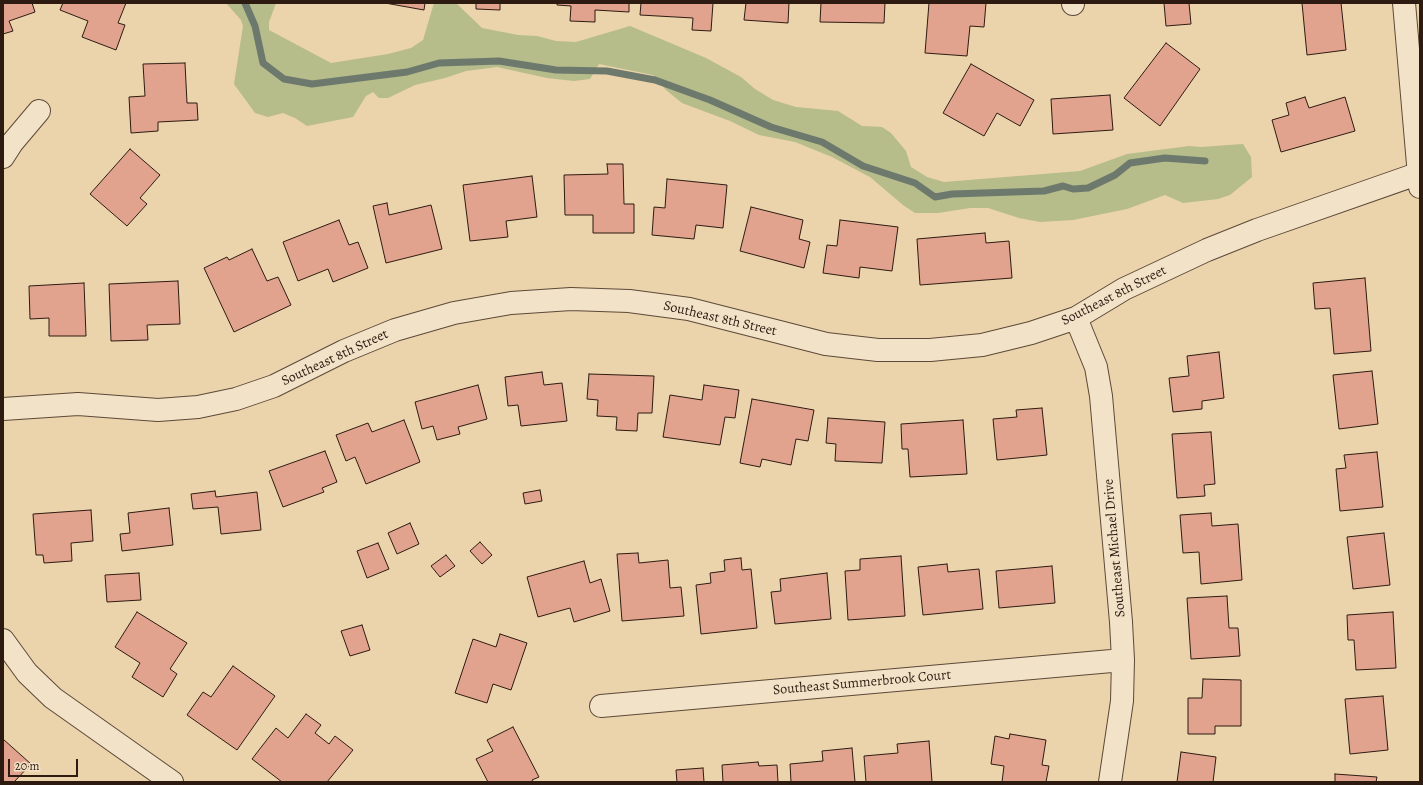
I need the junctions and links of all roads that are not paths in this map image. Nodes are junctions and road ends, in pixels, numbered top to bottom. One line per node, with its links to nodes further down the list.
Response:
1 (1404, 3): 4 (street)
2 (39, 111): 3 (street)
3 (3, 157)
4 (1420, 178): 5 (street, Southeast 8th Street)
5 (1076, 318): 6 (street, Southeast 8th Street); 8 (street, Southeast Michael Drive)
6 (3, 409)
7 (3, 640): 10 (street)
8 (1123, 660): 9 (street, Southeast Summerbrook Court); 11 (street, Southeast Michael Drive)
9 (601, 706)
10 (172, 782)
11 (1110, 782)

